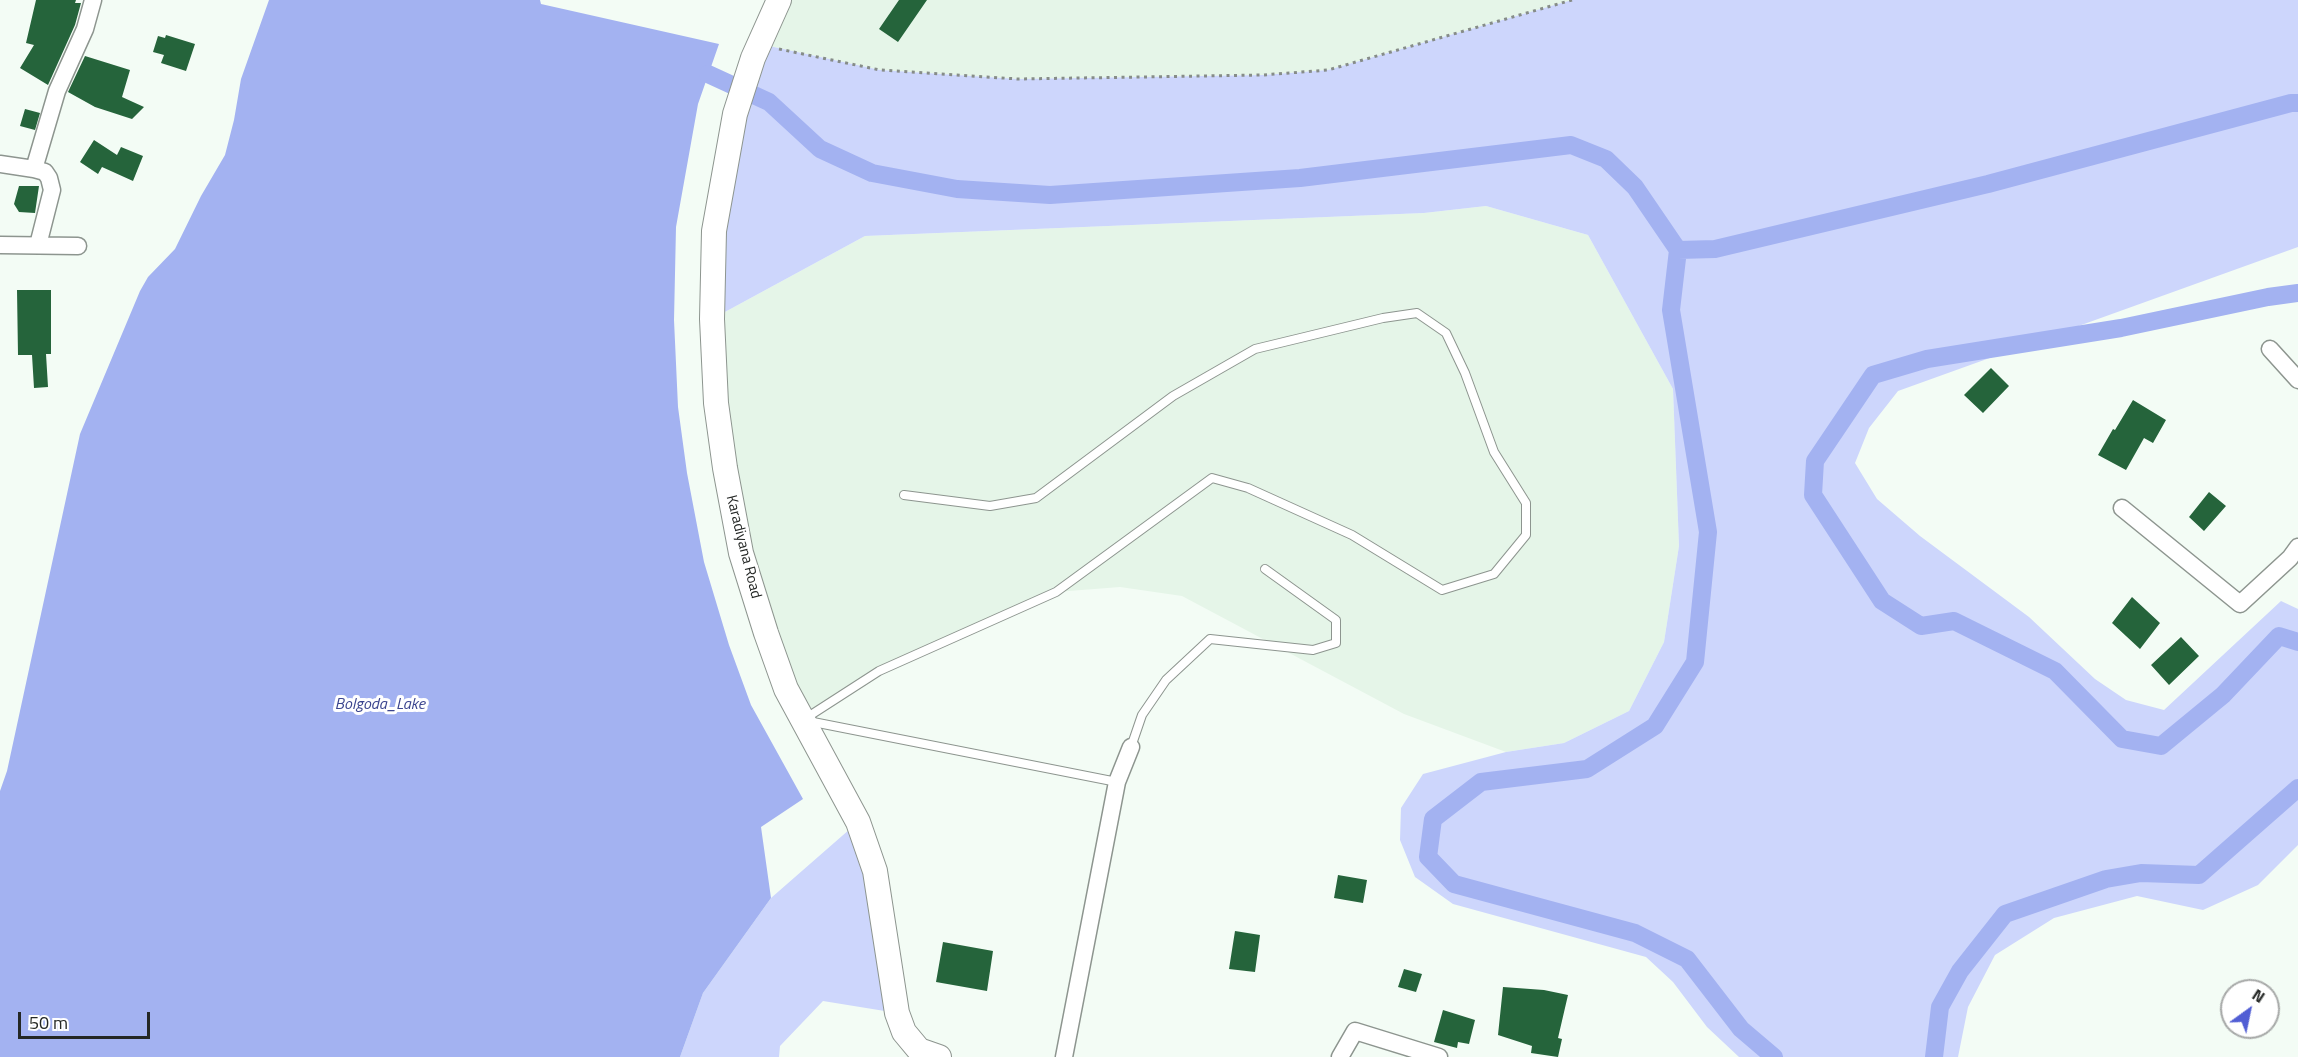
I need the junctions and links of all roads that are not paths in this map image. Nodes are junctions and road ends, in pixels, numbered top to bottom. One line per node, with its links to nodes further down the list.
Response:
1 (93, 0): 4 (street)
2 (779, 0): 14 (street, Karadiyana Road)
3 (0, 164): 4 (street)
4 (34, 169): 6 (street)
5 (0, 245): 6 (street)
6 (38, 246): 7 (street)
7 (78, 246)
8 (2270, 349): 9 (street)
9 (2298, 380)
10 (904, 495): 14 (lane)
11 (2122, 508): 12 (street)
12 (2295, 557)
13 (1265, 569): 15 (lane)
14 (803, 720): 16 (lane); 17 (street, Karadiyana Road)
15 (1131, 747): 16 (street)
16 (1117, 782): 18 (street)
17 (939, 1057)
18 (1064, 1057)
19 (1340, 1057): 20 (street)
20 (1439, 1057)

